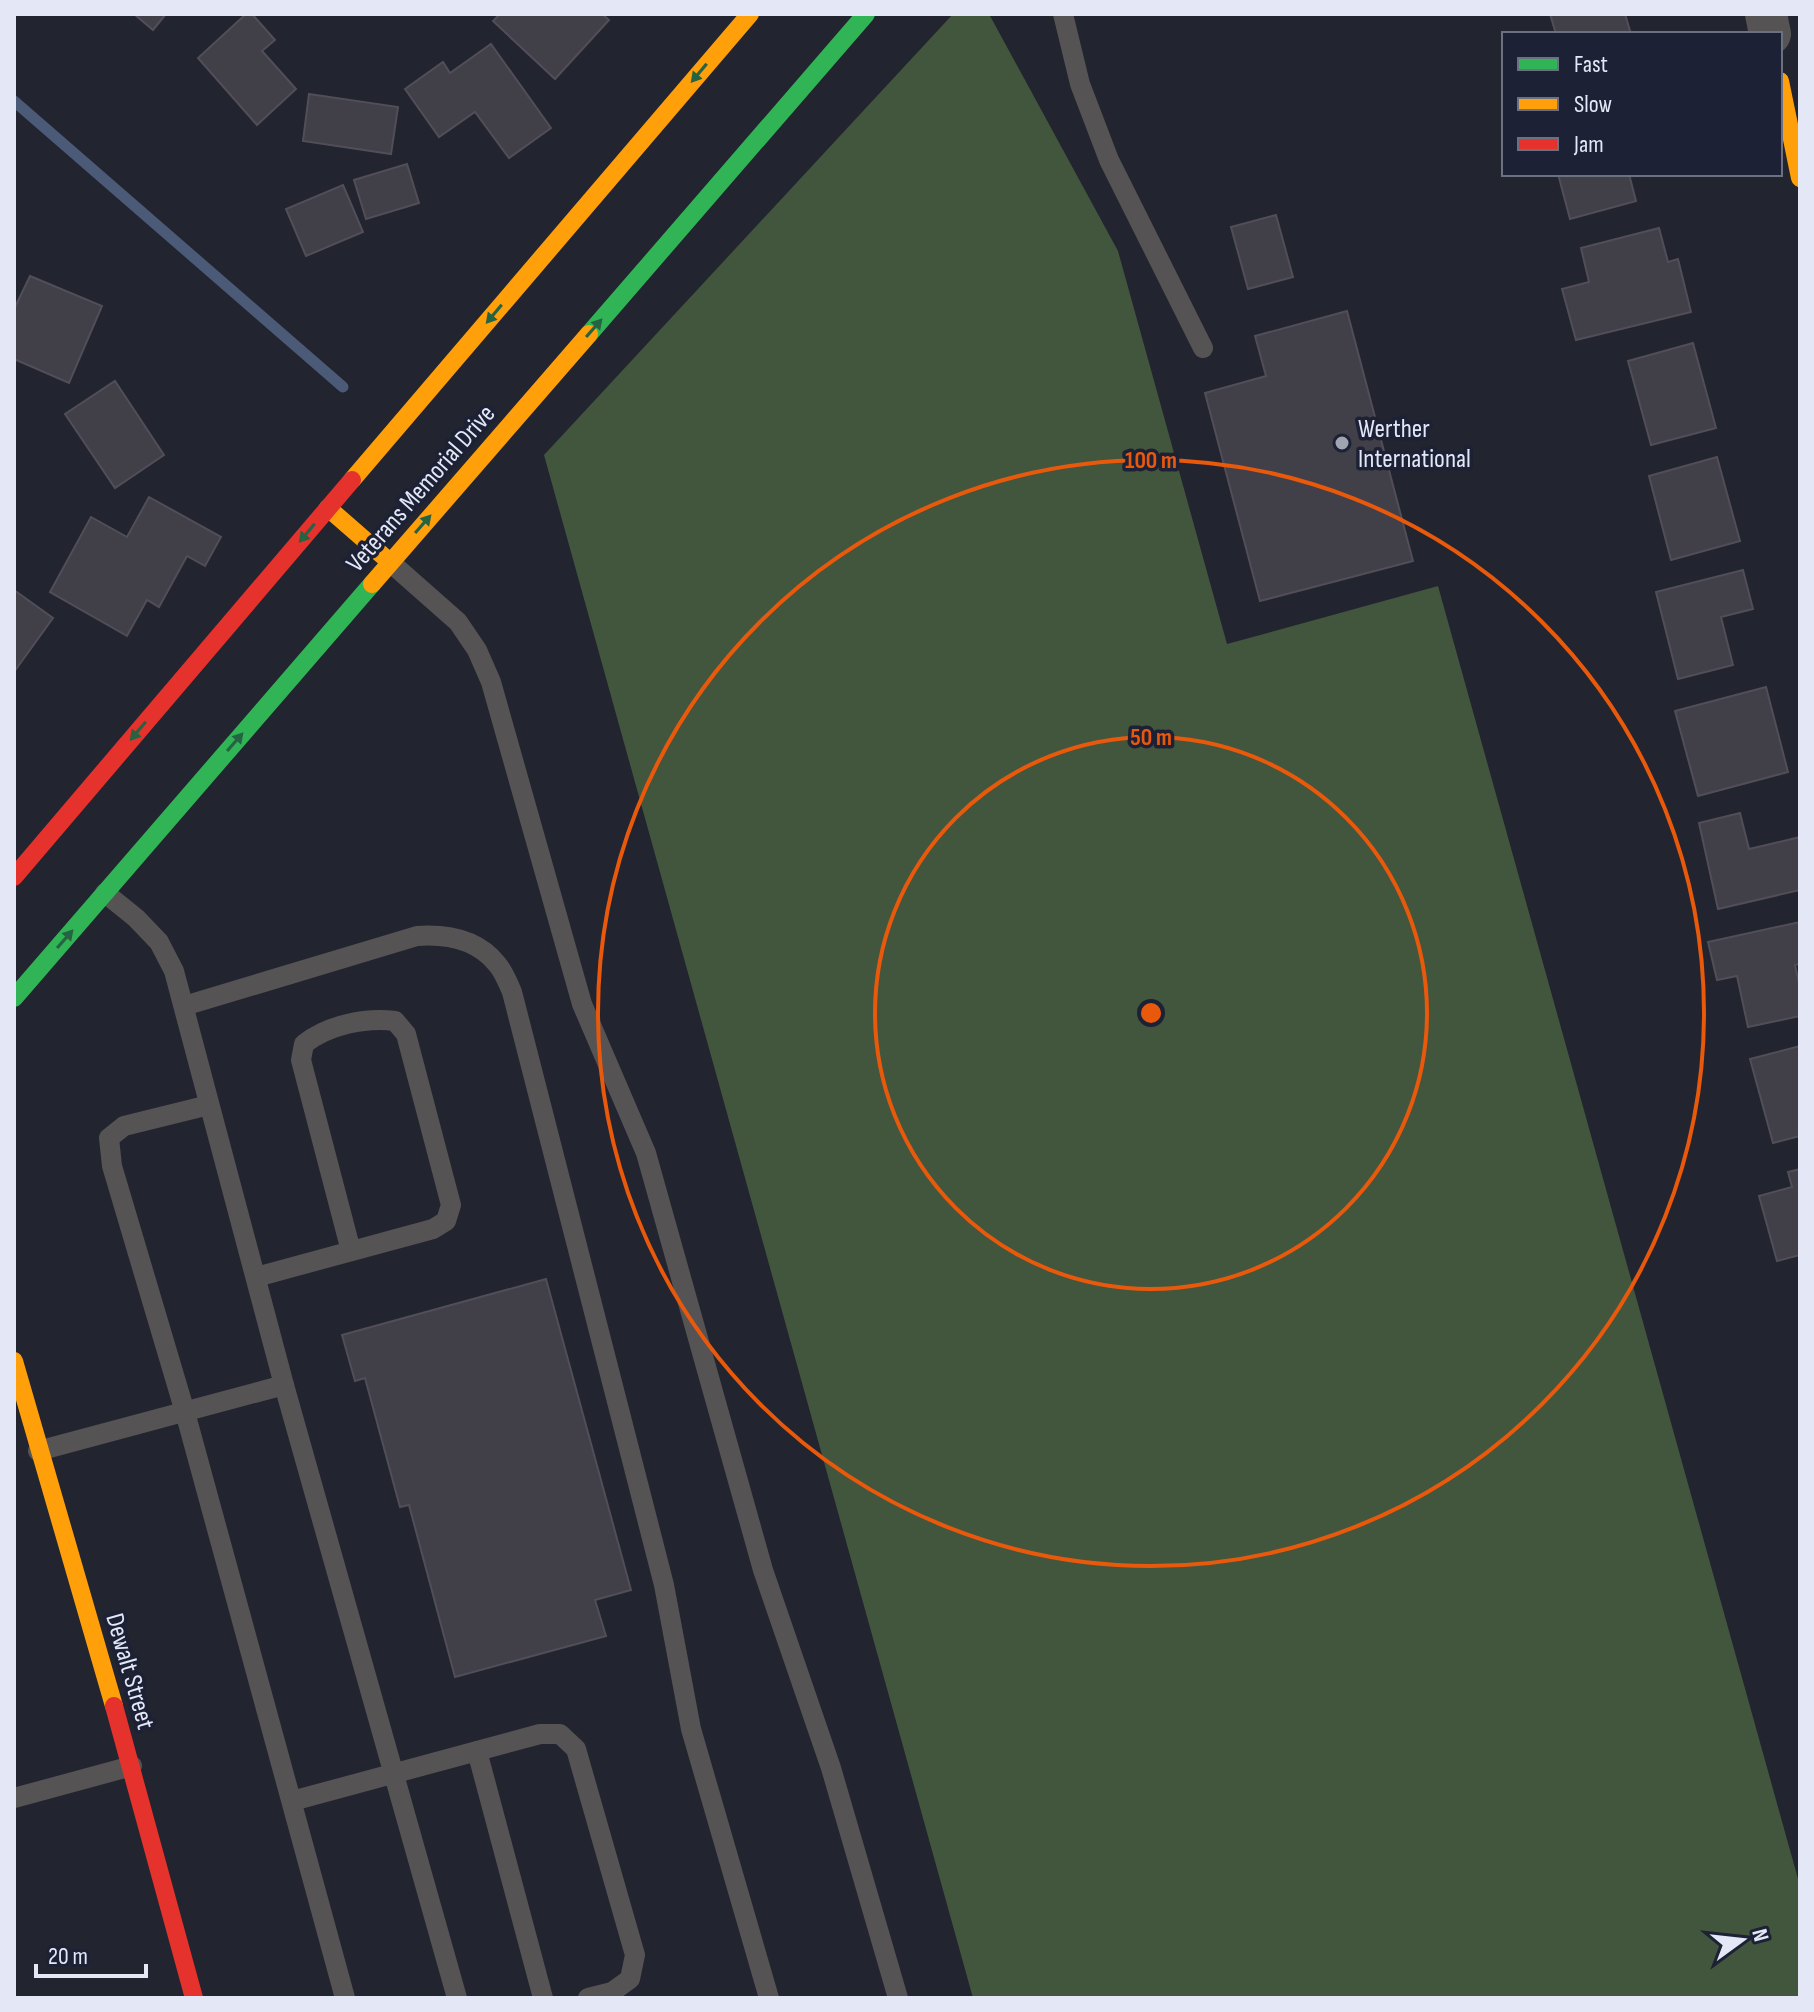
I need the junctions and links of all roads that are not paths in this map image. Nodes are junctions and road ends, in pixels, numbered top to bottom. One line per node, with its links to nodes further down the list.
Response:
1 (750, 14): 7 (main road, one-way to 7)
2 (866, 14): 8 (main road, Veterans Memorial Drive, one-way to 2)
3 (1063, 14): 6 (lane)
4 (1782, 91): 5 (main road)
5 (1800, 178)
6 (1203, 348)
7 (328, 508): 8 (main road); 9 (main road, one-way to 9)
8 (390, 562): 10 (main road, Veterans Memorial Drive, one-way to 8); 31 (lane)
9 (14, 877)
10 (105, 893): 11 (main road, Veterans Memorial Drive, one-way to 10); 12 (lane)
11 (14, 998)
12 (184, 1006): 13 (lane); 30 (lane)
13 (209, 1105): 15 (lane); 18 (lane)
14 (351, 1251): 14 (lane); 15 (lane)
15 (256, 1277): 17 (lane)
16 (14, 1361): 19 (main road, Dewalt Street)
17 (284, 1385): 18 (lane); 22 (lane)
18 (185, 1412): 19 (lane); 24 (lane)
19 (38, 1451): 21 (main road, Dewalt Street)
20 (477, 1751): 22 (lane); 28 (lane); 29 (lane)
21 (132, 1766): 23 (lane); 25 (main road, Dewalt Street)
22 (393, 1773): 24 (lane); 27 (lane)
23 (14, 1798)
24 (292, 1801): 26 (lane)
25 (194, 1998)
26 (345, 1998)
27 (457, 1998)
28 (543, 1998)
29 (588, 1998)
30 (769, 1998)
31 (898, 1998)

